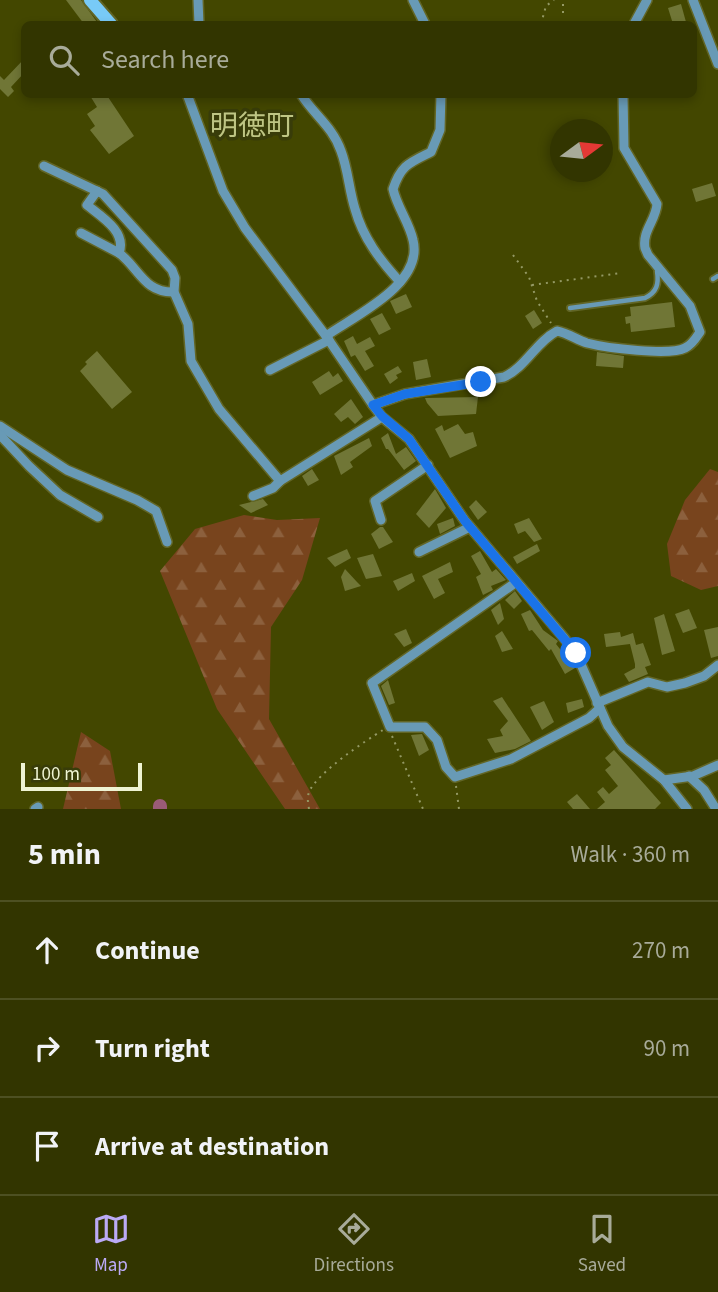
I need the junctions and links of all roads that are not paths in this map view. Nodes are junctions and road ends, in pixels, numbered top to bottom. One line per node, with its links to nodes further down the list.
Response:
1 (90, 0): 6 (street)
2 (198, 0): 7 (street)
3 (413, 0): 8 (street)
4 (647, 0): 9 (street)
5 (693, 0): 10 (street)
6 (108, 21)
7 (199, 21)
8 (424, 21)
9 (636, 21)
10 (718, 64)
11 (188, 98): 23 (street)
12 (303, 98): 20 (street)
13 (441, 98): 20 (street)
14 (623, 98): 19 (street)
15 (44, 166): 16 (street)
16 (97, 191): 18 (street); 21 (street)
17 (81, 233): 18 (street)
18 (119, 253): 21 (street)
19 (657, 266): 22 (lane); 25 (street)
20 (400, 282): 23 (street)
21 (173, 292): 30 (street)
22 (570, 308)
23 (328, 338): 24 (street); 25 (street)
24 (270, 370)
25 (373, 405): 26 (street)
26 (382, 416): 29 (street); 30 (street)
27 (0, 426): 35 (street)
28 (0, 435): 32 (street)
29 (428, 465): 33 (street); 34 (street)
30 (280, 481): 31 (street)
31 (253, 496)
32 (98, 517)
33 (381, 520)
34 (470, 527): 36 (street); 37 (street)
35 (167, 542)
36 (419, 552)
37 (516, 583): 39 (street); 39 (street)
38 (718, 665): 39 (street)
39 (598, 706): 42 (street)
40 (718, 765): 41 (street)
41 (690, 776): 42 (street); 44 (street)
42 (664, 780): 43 (street)
43 (687, 809)
44 (716, 809)

